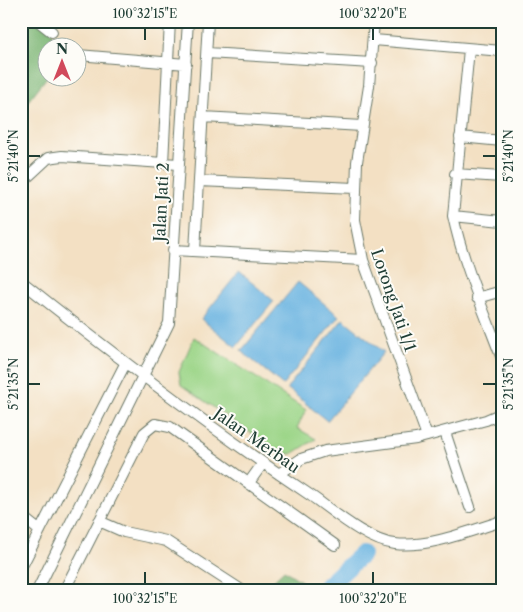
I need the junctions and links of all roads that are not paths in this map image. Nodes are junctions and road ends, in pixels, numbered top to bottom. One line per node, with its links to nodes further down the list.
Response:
1 (38, 21): 6 (street)
2 (170, 21): 12 (street)
3 (188, 21): 14 (street, Jalan Jati 2)
4 (208, 21): 10 (street)
5 (374, 21): 7 (street, Lorong Jati 1/1)
6 (52, 32)
7 (374, 40): 8 (street); 13 (street, Lorong Jati 1/1)
8 (469, 49): 9 (street); 17 (street)
9 (502, 51)
10 (207, 53): 13 (street); 15 (street)
11 (88, 56): 12 (street)
12 (169, 63): 14 (street); 19 (street)
13 (372, 63): 16 (street, Lorong Jati 1/1)
14 (186, 64): 20 (street, Jalan Jati 2)
15 (203, 117): 16 (street); 23 (street)
16 (362, 126): 25 (street, Lorong Jati 1/1)
17 (460, 137): 18 (street); 21 (street)
18 (502, 141)
19 (163, 163): 20 (street); 24 (street)
20 (178, 164): 28 (street, Jalan Jati 2)
21 (455, 174): 22 (street); 26 (street)
22 (502, 176)
23 (199, 181): 25 (street); 29 (street)
24 (21, 183)
25 (354, 188): 30 (street, Lorong Jati 1/1)
26 (453, 216): 27 (street); 33 (street)
27 (502, 221)
28 (173, 250): 29 (street); 36 (street, Jalan Jati 2)
29 (195, 251): 30 (street)
30 (363, 260): 39 (street, Lorong Jati 1/1)
31 (21, 281): 35 (street, Jalan Merbau)
32 (502, 291): 33 (street)
33 (477, 298): 34 (street)
34 (502, 359)
35 (125, 364): 36 (street, Jalan Merbau); 47 (street)
36 (144, 378): 40 (street, Jalan Merbau); 50 (street, Jalan Jati 2)
37 (502, 413): 38 (street)
38 (445, 432): 39 (street); 43 (street)
39 (427, 436): 41 (street)
40 (263, 463): 41 (street, Jalan Merbau); 42 (street)
41 (279, 474): 46 (street, Jalan Merbau)
42 (248, 484): 45 (street); 48 (street)
43 (470, 507)
44 (21, 516): 47 (street)
45 (99, 521): 51 (street); 52 (street)
46 (502, 521)
47 (40, 531): 49 (street)
48 (335, 545)
49 (21, 568)
50 (38, 591)
51 (64, 591)
52 (243, 591)

